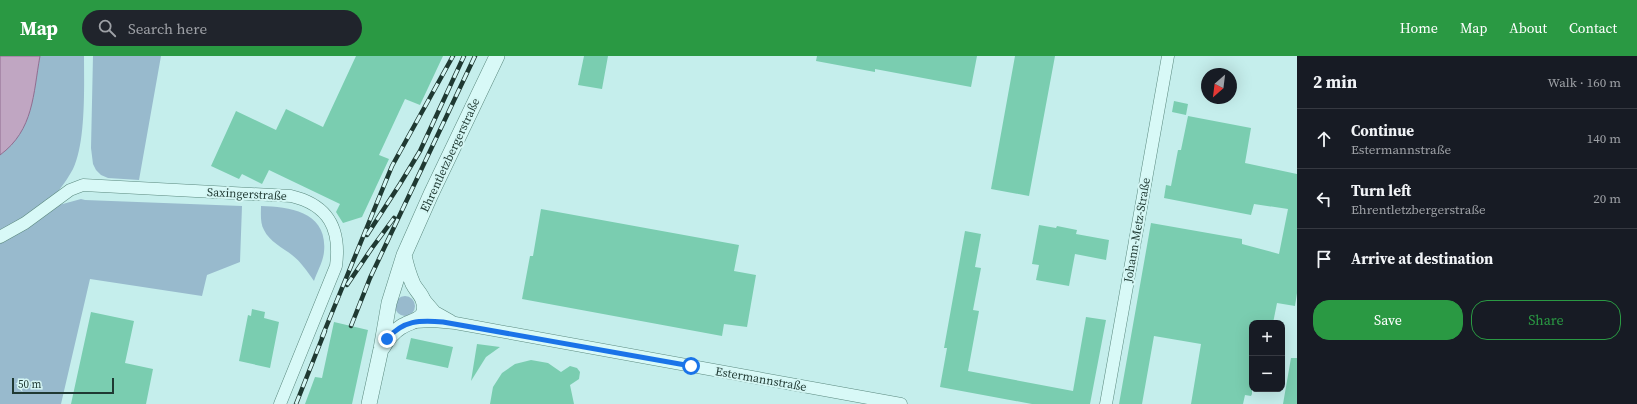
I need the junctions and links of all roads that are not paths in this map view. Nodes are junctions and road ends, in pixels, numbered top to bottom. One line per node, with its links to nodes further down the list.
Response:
1 (497, 56): 4 (street, Ehrentletzbergerstraße)
2 (1168, 56): 13 (street, Johann-Metz-Straße)
3 (0, 237): 10 (street, Saxingerstraße)
4 (404, 255): 5 (street); 6 (street, Ehrentletzbergerstraße)
5 (421, 296): 6 (street); 7 (street, Ehrentletzbergerstraße); 8 (street, Estermannstraße)
6 (389, 303): 7 (street); 9 (street, Ehrentletzbergerstraße)
7 (411, 323): 8 (street, Estermannstraße); 9 (street, Ehrentletzbergerstraße)
8 (455, 324): 12 (street, Estermannstraße)
9 (381, 349): 11 (street, Ehrentletzbergerstraße)
10 (280, 404)
11 (369, 404)
12 (902, 404)
13 (1106, 404)

